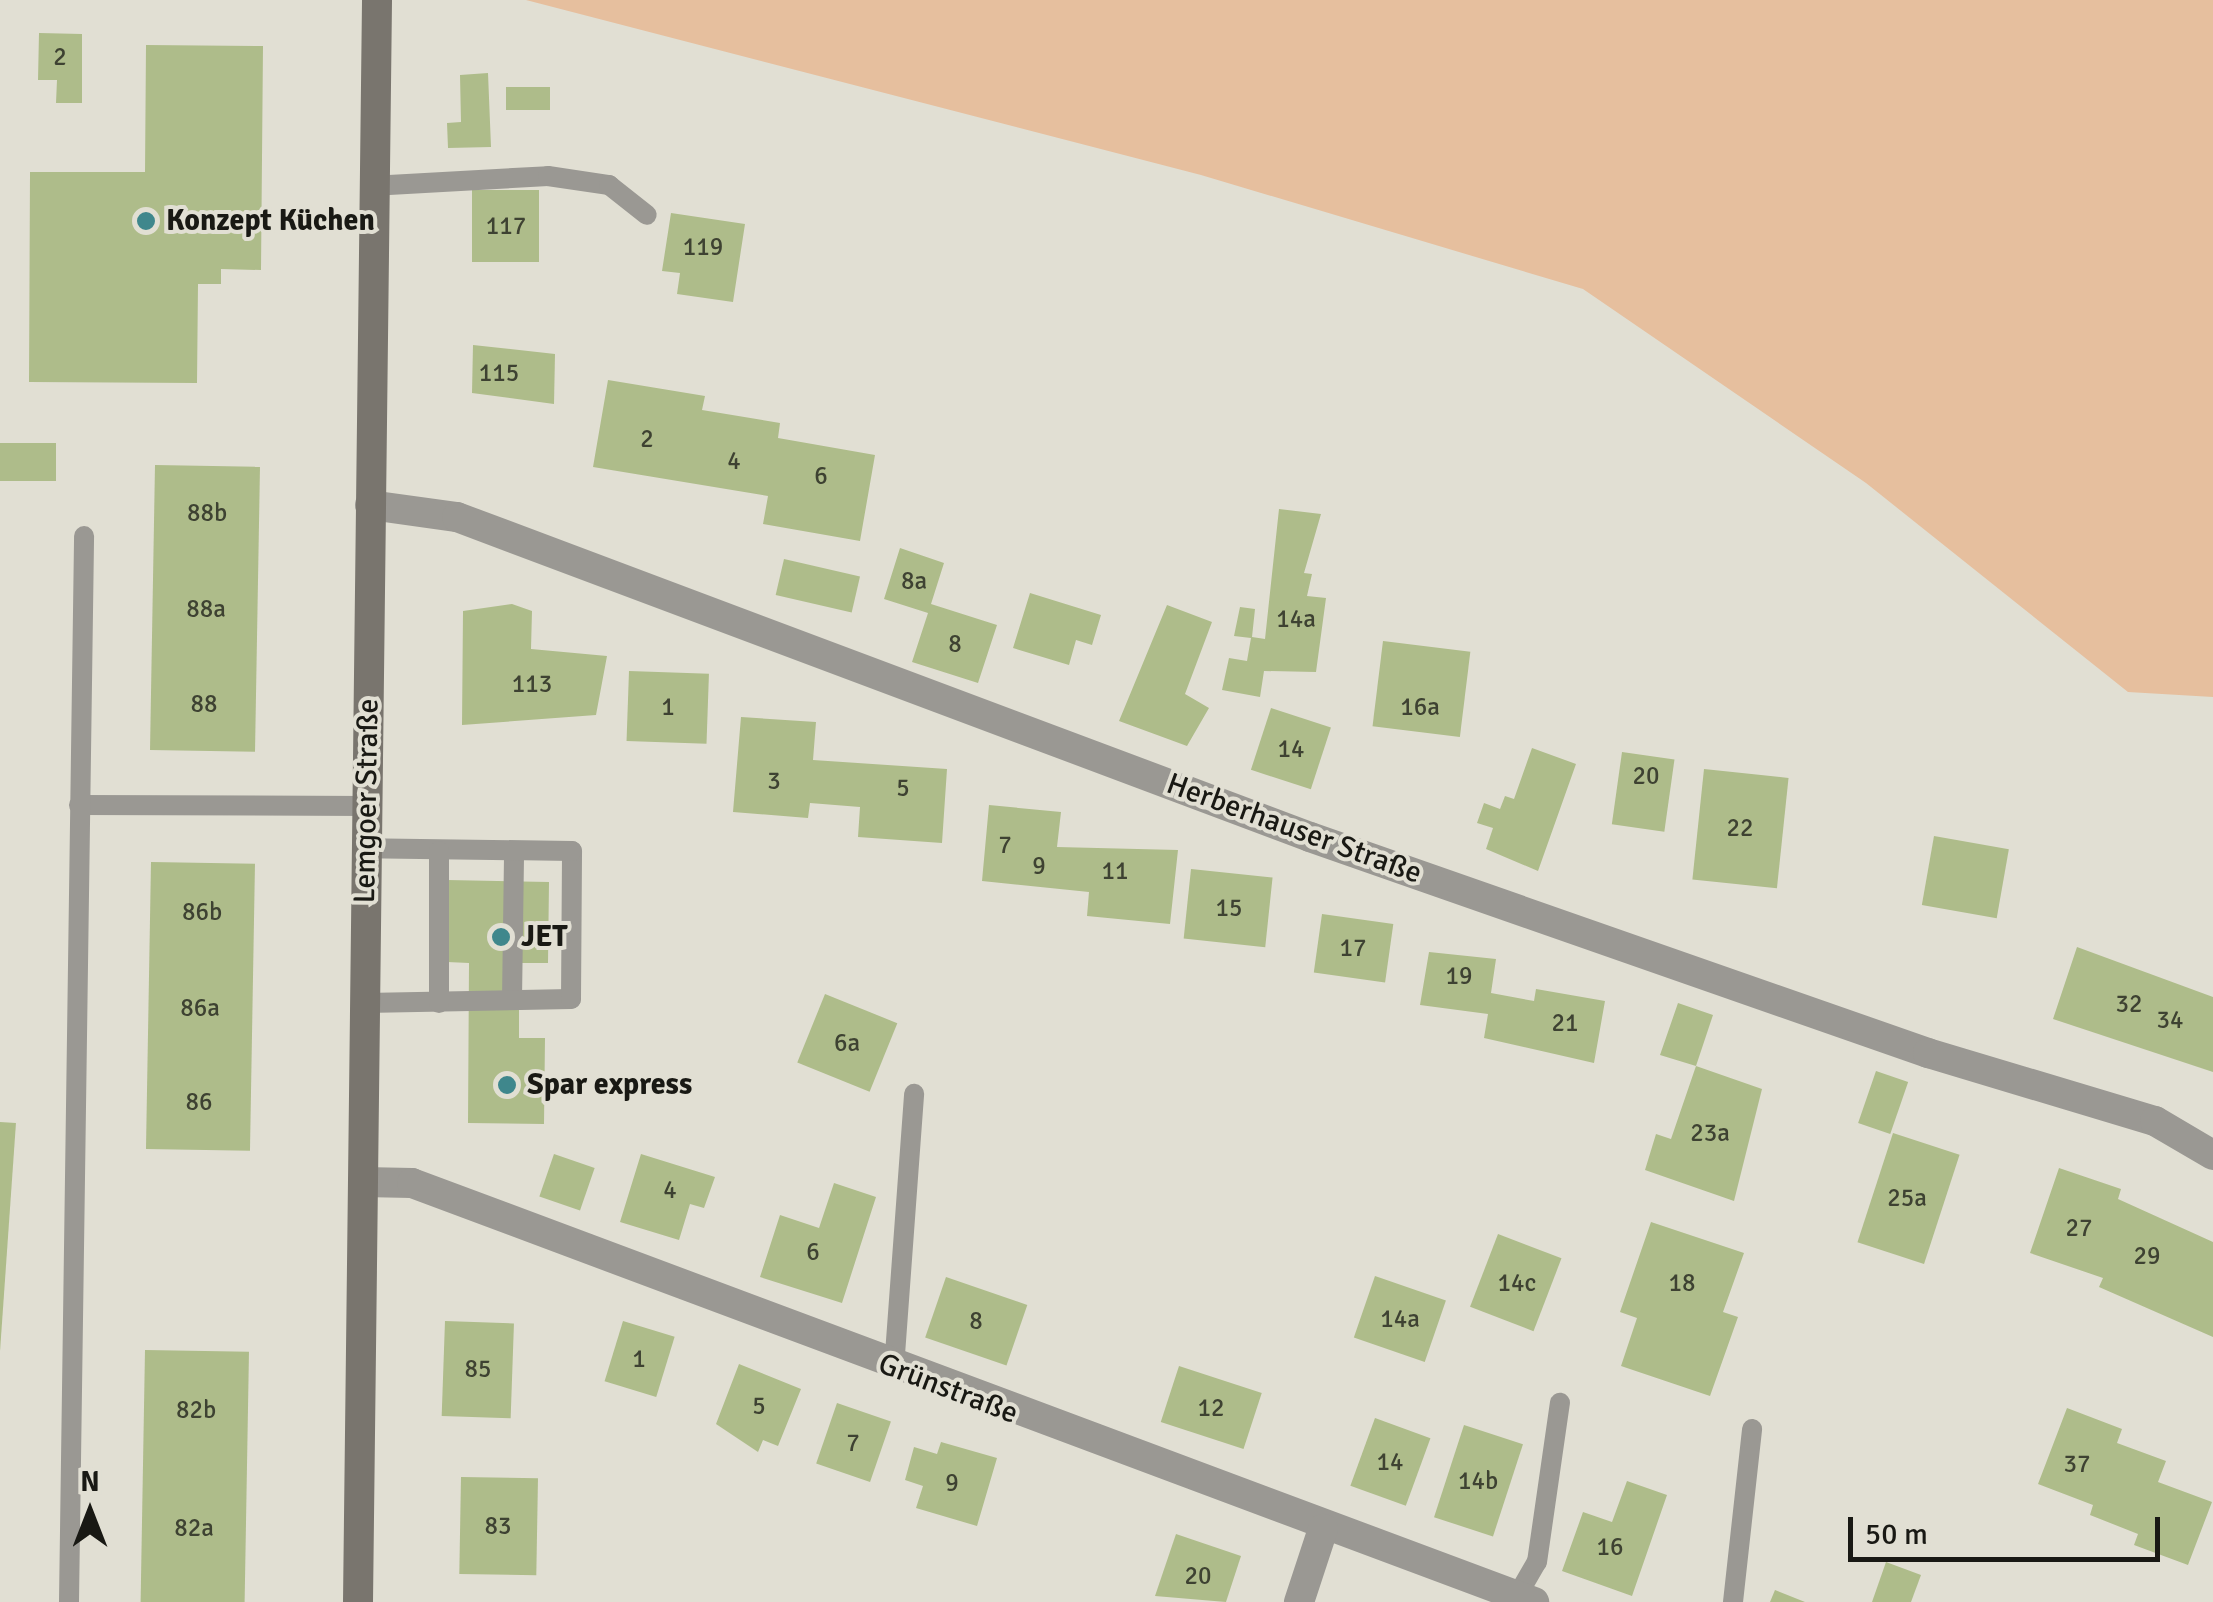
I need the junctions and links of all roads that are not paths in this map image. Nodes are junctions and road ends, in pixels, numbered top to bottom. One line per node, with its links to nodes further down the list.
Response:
1 (377, 0): 2 (main road, Lemgoer Straße)
2 (371, 186): 3 (lane); 4 (main road, Lemgoer Straße)
3 (646, 215)
4 (370, 506): 7 (main road, Lemgoer Straße); 15 (street, Herberhauser Straße)
5 (84, 536): 6 (lane)
6 (78, 805): 7 (lane); 22 (lane)
7 (368, 806): 8 (main road, Lemgoer Straße)
8 (367, 848): 9 (lane); 12 (main road, Lemgoer Straße)
9 (440, 851): 10 (lane); 13 (lane)
10 (514, 851): 11 (lane); 11 (lane)
11 (512, 1000): 13 (lane)
12 (365, 1003): 13 (lane); 16 (main road, Lemgoer Straße)
13 (438, 1003)
14 (914, 1094): 17 (lane)
15 (2213, 1156)
16 (363, 1182): 17 (street, Grünstraße); 23 (main road, Lemgoer Straße)
17 (894, 1368): 20 (street, Grünstraße)
18 (1560, 1403): 21 (lane)
19 (1752, 1429): 25 (lane)
20 (1323, 1529): 21 (street, Grünstraße); 24 (street)
21 (1525, 1599)
22 (68, 1602)
23 (358, 1602)
24 (1299, 1602)
25 (1734, 1602)

